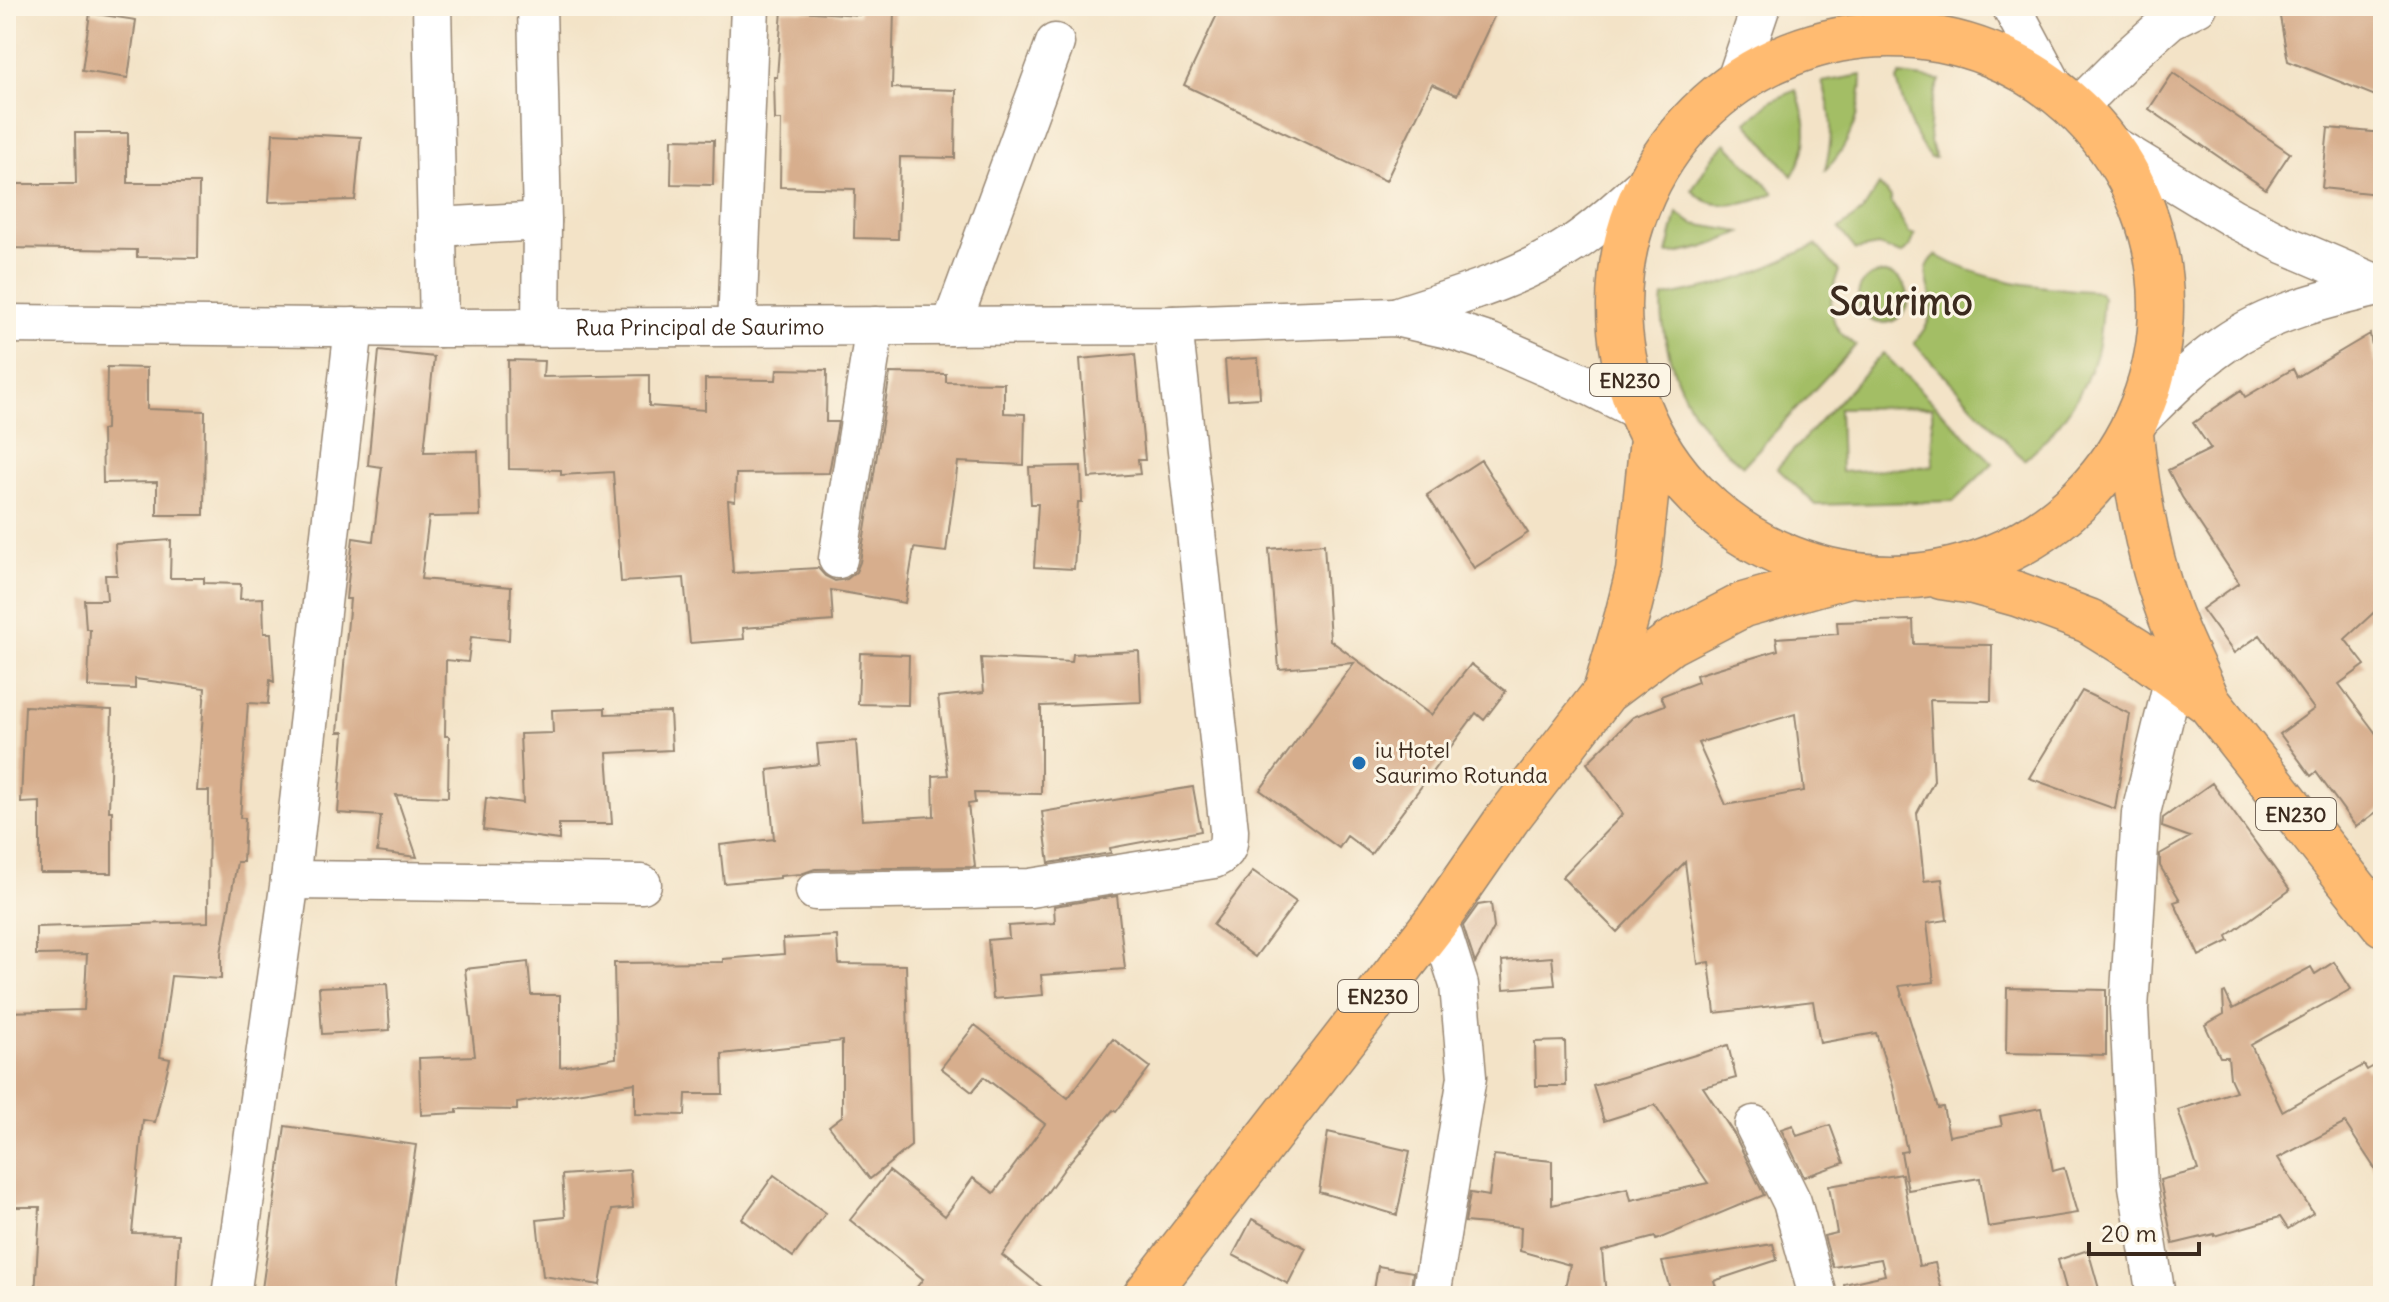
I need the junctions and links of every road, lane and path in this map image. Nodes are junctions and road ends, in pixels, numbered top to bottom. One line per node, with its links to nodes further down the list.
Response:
1 (432, 6): 13 (street)
2 (537, 6): 12 (street)
3 (750, 6): 18 (street)
4 (1761, 6): 8 (street)
5 (2011, 6): 9 (street)
6 (2198, 6): 9 (street)
7 (1055, 43): 20 (street)
8 (1736, 80): 9 (main road, EN230); 11 (main road, EN230)
9 (2067, 102): 10 (main road, EN230)
10 (2114, 146): 14 (street); 25 (main road, EN230)
11 (1646, 183): 15 (street); 24 (main road, EN230)
12 (542, 221): 13 (street); 22 (street)
13 (438, 227): 23 (street)
14 (2382, 286): 25 (street)
15 (1395, 317): 17 (street, Rua Principal de Saurimo); 24 (street)
16 (6, 324): 21 (street, Rua Principal de Saurimo)
17 (1173, 325): 20 (street, Rua Principal de Saurimo); 34 (street)
18 (737, 326): 19 (street, Rua Principal de Saurimo); 22 (street, Rua Principal de Saurimo)
19 (875, 326): 20 (street, Rua Principal de Saurimo); 26 (street)
20 (951, 326)
21 (354, 327): 23 (street, Rua Principal de Saurimo); 32 (street)
22 (541, 327): 23 (street, Rua Principal de Saurimo)
23 (439, 328)
24 (1646, 425): 27 (main road, EN230); 30 (main road, EN230)
25 (2133, 428): 28 (main road, EN230); 31 (main road, EN230)
26 (838, 559)
27 (1849, 575): 28 (main road, EN230); 30 (main road, EN230)
28 (1931, 576): 29 (main road, EN230)
29 (2174, 677): 31 (main road, EN230); 42 (street)
30 (1605, 692): 35 (main road, EN230)
31 (2209, 703): 36 (main road, EN230)
32 (290, 880): 33 (street); 38 (street)
33 (642, 884)
34 (815, 891)
35 (1438, 919): 39 (main road, EN230); 40 (street)
36 (2383, 924)
37 (1754, 1125): 41 (street)
38 (231, 1296)
39 (1145, 1296)
40 (1431, 1296)
41 (1818, 1296)
42 (2156, 1296)

